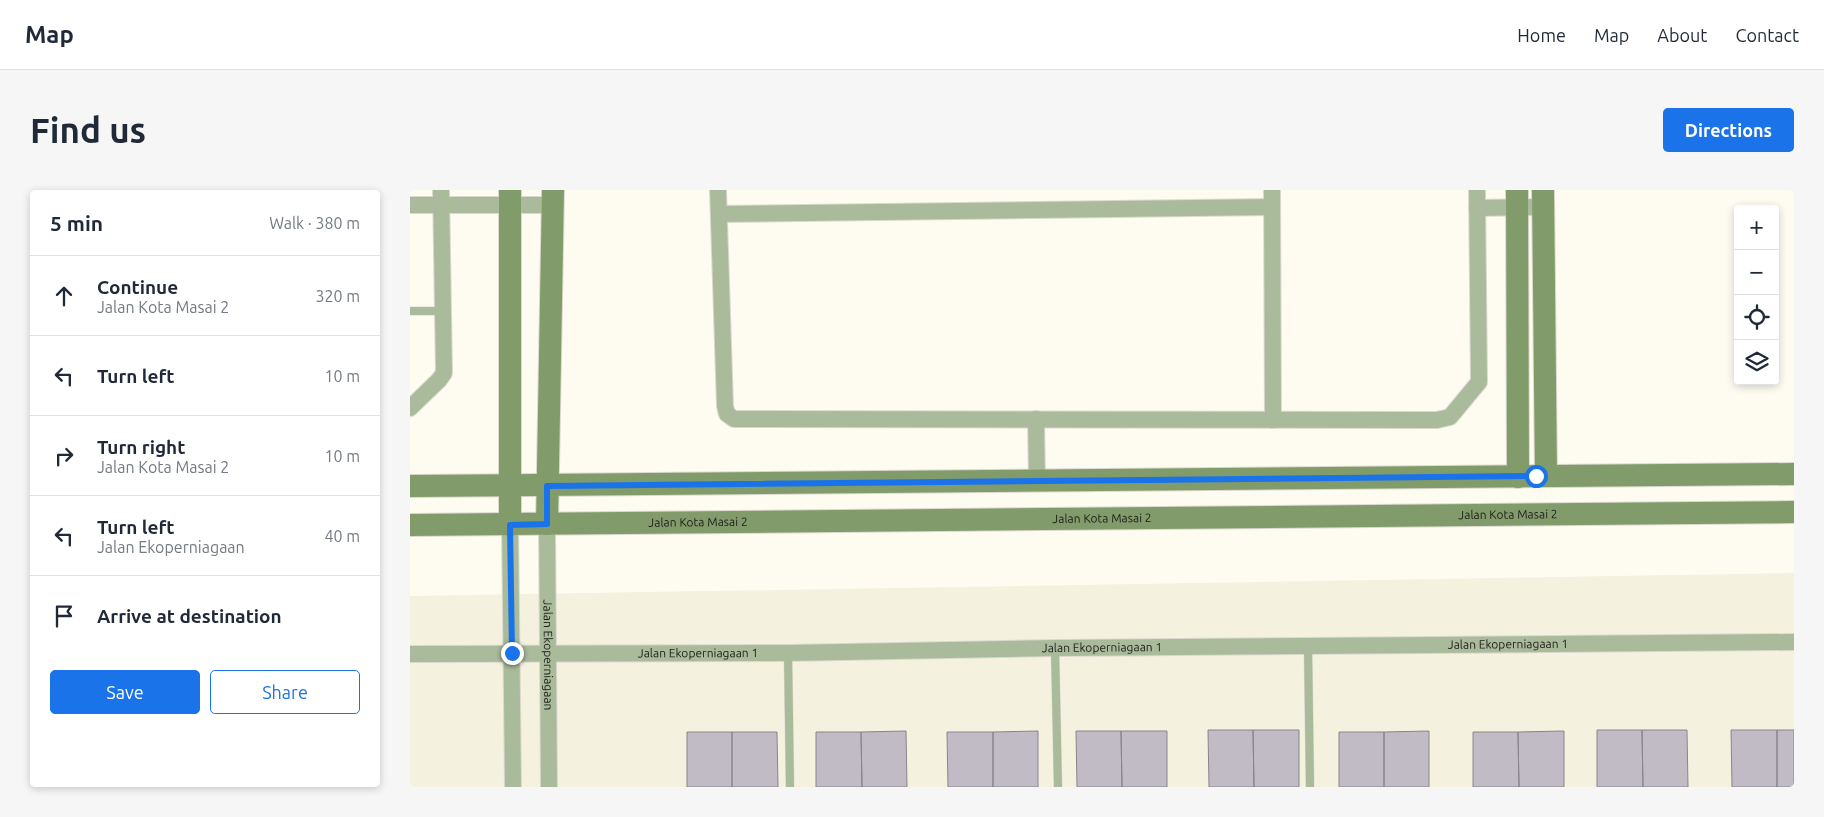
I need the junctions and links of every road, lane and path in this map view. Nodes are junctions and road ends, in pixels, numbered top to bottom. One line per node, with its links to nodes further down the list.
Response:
1 (718, 190): 12 (street)
2 (1272, 190): 10 (street)
3 (1477, 190): 11 (street)
4 (441, 197): 5 (street); 9 (street); 14 (street)
5 (510, 198): 6 (street); 23 (main road)
6 (553, 198): 24 (main road)
7 (1517, 199): 8 (street); 11 (street); 20 (main road)
8 (1543, 199): 19 (main road)
9 (410, 205)
10 (1272, 207): 12 (street); 17 (street)
11 (1477, 208): 17 (street)
12 (719, 214): 16 (street)
13 (410, 311): 14 (lane)
14 (443, 311): 15 (street)
15 (410, 408)
16 (1036, 419): 17 (street); 21 (street)
17 (1273, 420)
18 (1794, 474): 19 (main road)
19 (1546, 476): 20 (main road)
20 (1518, 477): 21 (main road)
21 (1037, 481): 24 (main road)
22 (410, 486): 23 (main road)
23 (510, 486): 24 (main road); 28 (main road)
24 (547, 486): 26 (main road)
25 (1794, 512): 26 (main road, Jalan Kota Masai 2)
26 (547, 524): 28 (main road, Jalan Kota Masai 2); 33 (street, Jalan Ekoperniagaan)
27 (410, 525): 28 (main road, Jalan Kota Masai 2)
28 (510, 525): 32 (street)
29 (1794, 642): 30 (street, Jalan Ekoperniagaan 1)
30 (1308, 646): 31 (street, Jalan Ekoperniagaan 1); 40 (lane)
31 (1055, 648): 34 (street, Jalan Ekoperniagaan 1); 39 (lane)
32 (512, 653): 33 (street, Jalan Ekoperniagaan 1); 35 (street, Jalan Ekoperniagaan 1); 36 (street)
33 (548, 653): 34 (street, Jalan Ekoperniagaan 1); 37 (street, Jalan Ekoperniagaan)
34 (788, 653): 38 (lane)
35 (410, 654)
36 (513, 787)
37 (549, 787)
38 (790, 787)
39 (1058, 787)
40 (1310, 787)

